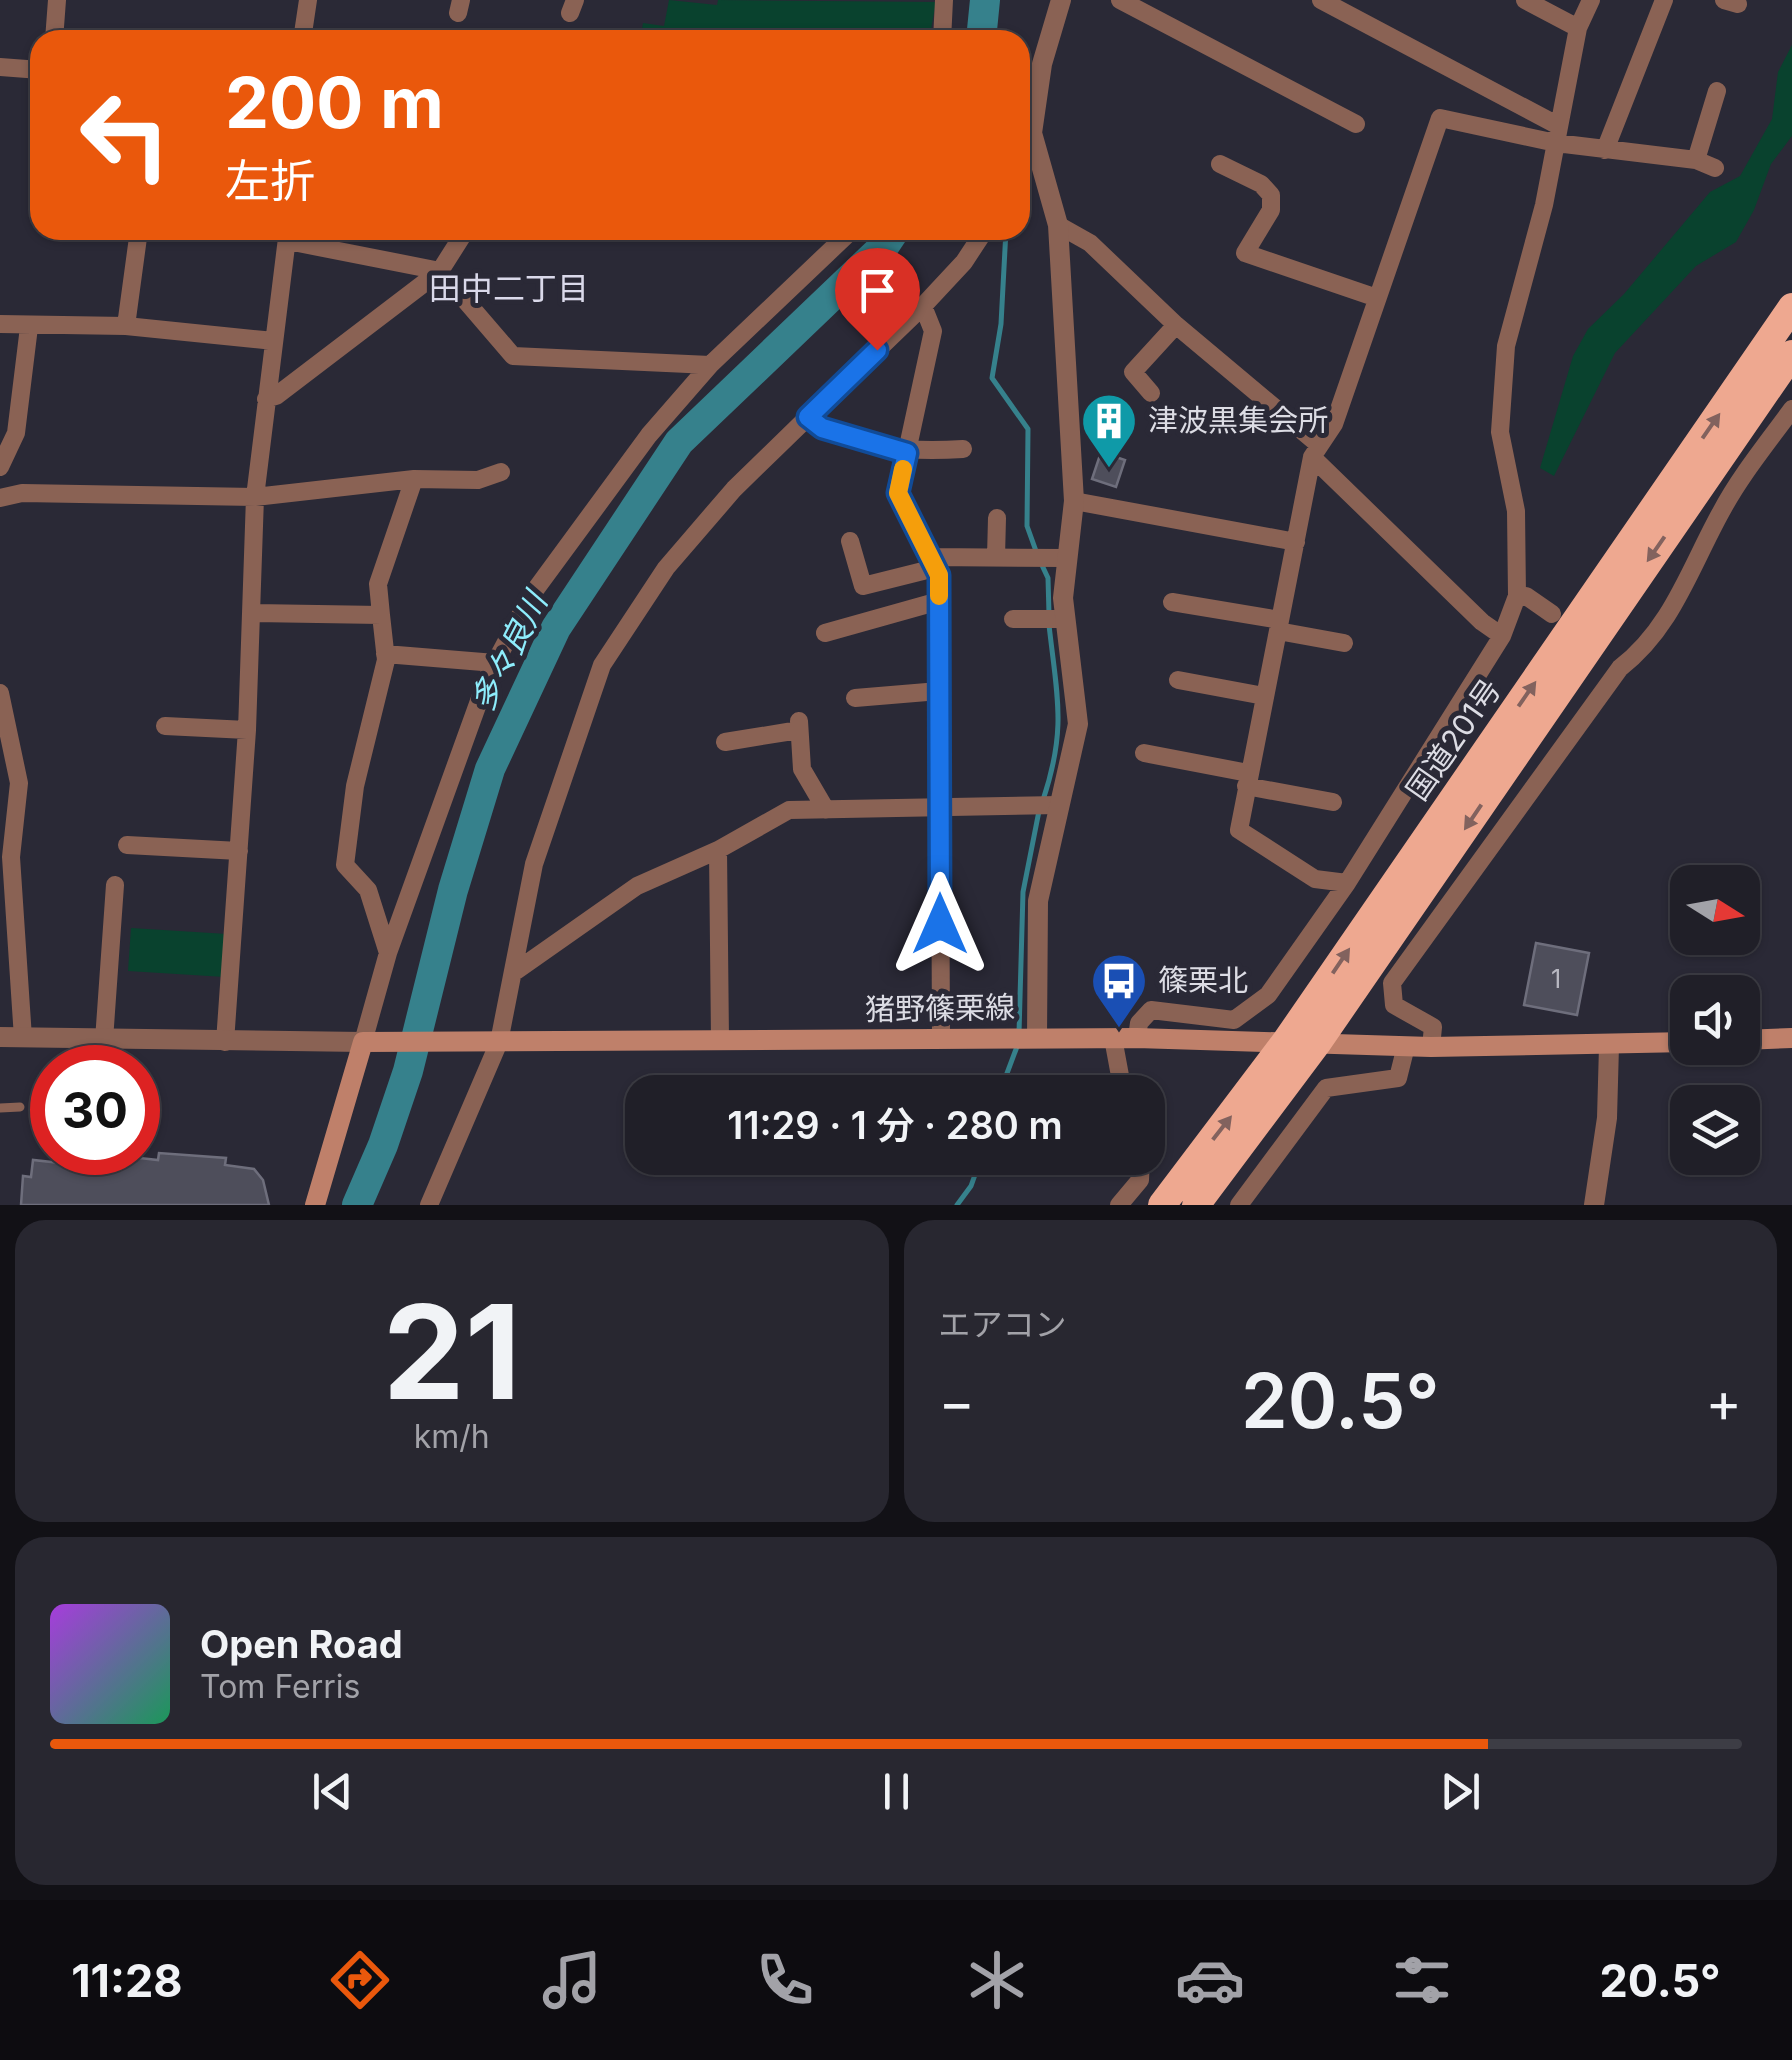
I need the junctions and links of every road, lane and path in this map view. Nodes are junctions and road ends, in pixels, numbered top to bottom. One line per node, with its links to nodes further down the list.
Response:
1 (57, 0): 11 (street)
2 (308, 0): 12 (street)
3 (944, 0): 13 (street)
4 (1061, 0): 23 (street)
5 (1120, 0): 17 (street)
6 (1320, 0): 18 (street)
7 (1525, 0): 10 (street)
8 (1591, 0): 10 (street)
9 (1664, 0): 19 (street)
10 (1578, 28): 18 (street)
11 (55, 30)
12 (304, 30)
13 (942, 30)
14 (0, 67): 15 (street)
15 (30, 69)
16 (1717, 91): 20 (street)
17 (1356, 124)
18 (1556, 134): 19 (street); 31 (street); 60 (street)
19 (1605, 150): 20 (street)
20 (1696, 160): 22 (street)
21 (1220, 164): 31 (street)
22 (1715, 168)
23 (1058, 225): 35 (street); 53 (street)
24 (138, 240): 36 (street)
25 (287, 240): 38 (street)
26 (309, 240): 30 (street)
27 (460, 240): 30 (street)
28 (841, 240): 40 (street)
29 (978, 240): 32 (street)
30 (440, 271): 40 (street); 42 (street)
31 (1377, 298): 46 (street)
32 (923, 306): 44 (street); 47 (street)
33 (1792, 308): 105 (highway, 国道201号, one-way to 33)
34 (0, 324): 37 (street)
35 (1176, 325): 41 (street); 46 (street)
36 (126, 326): 37 (street); 38 (street)
37 (29, 327): 48 (street)
38 (274, 341): 42 (street)
39 (1792, 354): 109 (highway, 国道201号, one-way to 109)
40 (710, 365): 73 (street)
41 (1151, 392)
42 (266, 398): 51 (street)
43 (1792, 409): 113 (street)
44 (808, 417): 47 (street); 94 (street)
45 (963, 449): 47 (street)
46 (1315, 450): 56 (street); 70 (street)
47 (907, 453): 59 (street)
48 (0, 467)
49 (501, 472): 50 (street)
50 (414, 479): 51 (street); 65 (street)
51 (255, 496): 52 (street); 63 (street)
52 (0, 498)
53 (1074, 501): 56 (street); 58 (street)
54 (997, 518): 57 (street)
55 (850, 541): 59 (street)
56 (1296, 542): 68 (street)
57 (996, 558): 58 (street); 59 (street)
58 (1065, 558): 67 (street)
59 (933, 562): 61 (street)
60 (1517, 596): 64 (street); 70 (street)
61 (939, 601): 69 (street); 75 (street)
62 (1172, 602): 68 (street)
63 (252, 613): 65 (street); 80 (street)
64 (1552, 614)
65 (381, 615): 72 (street)
66 (1013, 619): 67 (street)
67 (1064, 619): 85 (street)
68 (1279, 626): 71 (street); 77 (street)
69 (824, 633)
70 (1502, 636): 91 (street)
71 (1344, 643)
72 (385, 654): 73 (street); 93 (street)
73 (495, 662): 93 (street)
74 (1178, 680): 77 (street)
75 (939, 691): 78 (street); 86 (street)
76 (0, 693): 96 (street)
77 (1264, 696): 83 (street)
78 (855, 698)
79 (165, 726): 80 (street)
80 (248, 730): 89 (street)
81 (725, 742): 87 (street)
82 (1144, 753): 83 (street)
83 (1247, 779): 84 (street); 91 (street)
84 (1333, 802)
85 (1059, 805): 86 (street); 97 (street)
86 (940, 809): 87 (street); 101 (street)
87 (826, 810): 90 (street)
88 (127, 845): 89 (street)
89 (239, 850): 106 (street)
90 (718, 850): 94 (street); 104 (street)
91 (1346, 884): 99 (street)
92 (116, 886): 103 (street)
93 (388, 953): 107 (street)
94 (516, 971): 108 (street)
95 (0, 1037): 96 (street)
96 (23, 1038): 103 (street)
97 (1037, 1038): 98 (main road, 猪野篠栗線); 101 (main road, 猪野篠栗線)
98 (1113, 1038): 99 (main road, 猪野篠栗線); 114 (street)
99 (1137, 1038): 105 (main road, 猪野篠栗線)
100 (1792, 1038): 102 (main road)
101 (941, 1039): 104 (main road, 猪野篠栗線)
102 (1760, 1039)
103 (104, 1040): 106 (street)
104 (720, 1040): 108 (main road, 猪野篠栗線)
105 (1286, 1041): 109 (main road, 猪野篠栗線); 122 (highway, 国道201号, one-way to 105)
106 (225, 1042): 107 (street)
107 (368, 1042): 108 (main road, 猪野篠栗線); 119 (main road)
108 (495, 1042): 120 (street)
109 (1318, 1042): 111 (main road, 猪野篠栗線); 123 (highway, 国道201号)
110 (1670, 1043): 112 (main road, 猪野篠栗線)
111 (1406, 1046): 113 (main road, 猪野篠栗線); 118 (street)
112 (1609, 1046): 113 (main road, 猪野篠栗線); 124 (street)
113 (1431, 1047)
114 (1120, 1075)
115 (0, 1108): 116 (lane)
116 (20, 1108)
117 (1140, 1175): 121 (street)
118 (1246, 1202)
119 (315, 1205)
120 (430, 1205)
121 (1119, 1205)
122 (1162, 1205)
123 (1196, 1205)
124 (1594, 1205)

